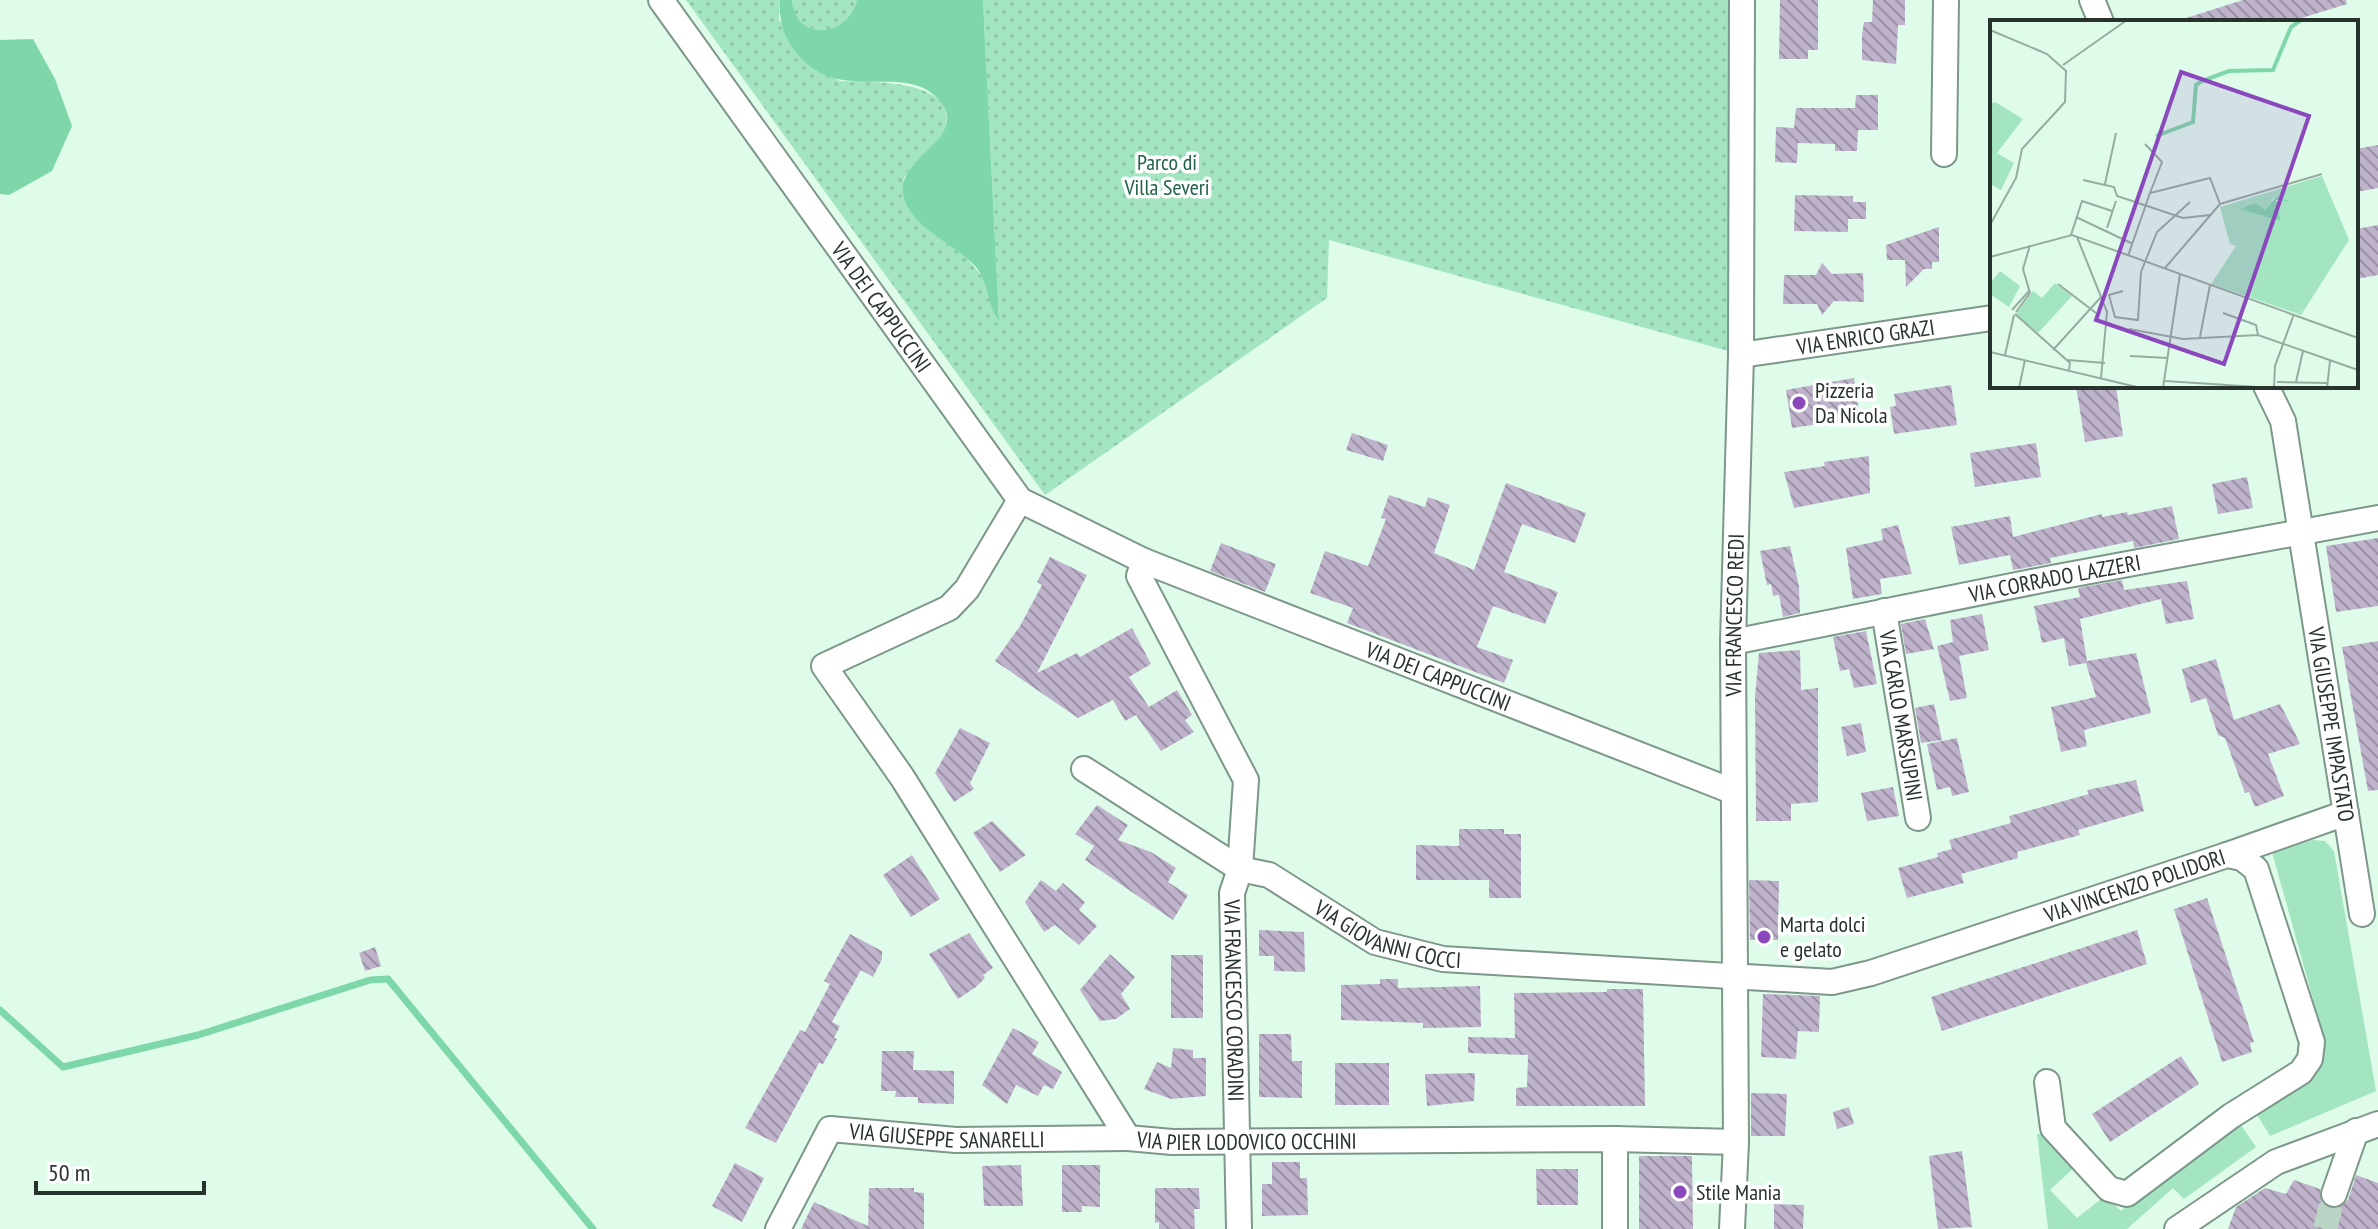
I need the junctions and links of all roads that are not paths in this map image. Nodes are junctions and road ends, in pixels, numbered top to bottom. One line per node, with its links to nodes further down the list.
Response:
1 (661, 0): 10 (street, VIA DEI CAPPUCCINI)
2 (1742, 0): 8 (street, VIA FRANCESCO REDI)
3 (1946, 0): 6 (street)
4 (2092, 0): 5 (street)
5 (2100, 20)
6 (1944, 154)
7 (1990, 318): 8 (street, VIA ENRICO GRAZI)
8 (1741, 355): 15 (street, VIA FRANCESCO REDI)
9 (2267, 388): 12 (street, VIA GIUSEPPE IMPASTATO)
10 (1020, 500): 13 (street, VIA DEI CAPPUCCINI); 26 (street, VIA PIER LODOVICO OCCHINI)
11 (2378, 518): 12 (street, VIA CORRADO LAZZERI)
12 (2300, 533): 14 (street, VIA CORRADO LAZZERI); 18 (street, VIA GIUSEPPE IMPASTATO)
13 (1144, 561): 17 (street, VIA DEI CAPPUCCINI); 21 (street)
14 (1884, 611): 15 (street, VIA CORRADO LAZZERI); 19 (street, VIA CARLO MARSUPINI)
15 (1733, 642): 17 (street, VIA FRANCESCO REDI)
16 (1084, 769): 21 (street, VIA GIOVANNI COCCI)
17 (1732, 791): 23 (street, VIA FRANCESCO REDI)
18 (2346, 813): 20 (street); 22 (street, VIA GIUSEPPE IMPASTATO)
19 (1918, 818)
20 (2227, 855): 23 (street, VIA VINCENZO POLIDORI); 24 (street, VIA VINCENZO POLIDORI)
21 (1240, 869): 23 (street, VIA GIOVANNI COCCI); 28 (street, VIA FRANCESCO CORADINI)
22 (2362, 914)
23 (1733, 976): 29 (street, VIA FRANCESCO REDI)
24 (2047, 1082)
25 (2367, 1128): 30 (street); 35 (street)
26 (1128, 1138): 28 (street, VIA PIER LODOVICO OCCHINI); 31 (street, VIA GIUSEPPE SANARELLI)
27 (1615, 1139): 28 (street, VIA PIER LODOVICO OCCHINI); 29 (street, VIA PIER LODOVICO OCCHINI); 33 (street)
28 (1235, 1141): 32 (street, VIA FRANCESCO CORADINI)
29 (1736, 1142): 34 (street, VIA FRANCESCO REDI)
30 (2334, 1194)
31 (778, 1229)
32 (1239, 1229)
33 (1615, 1229)
34 (1732, 1229)
35 (2177, 1229)

